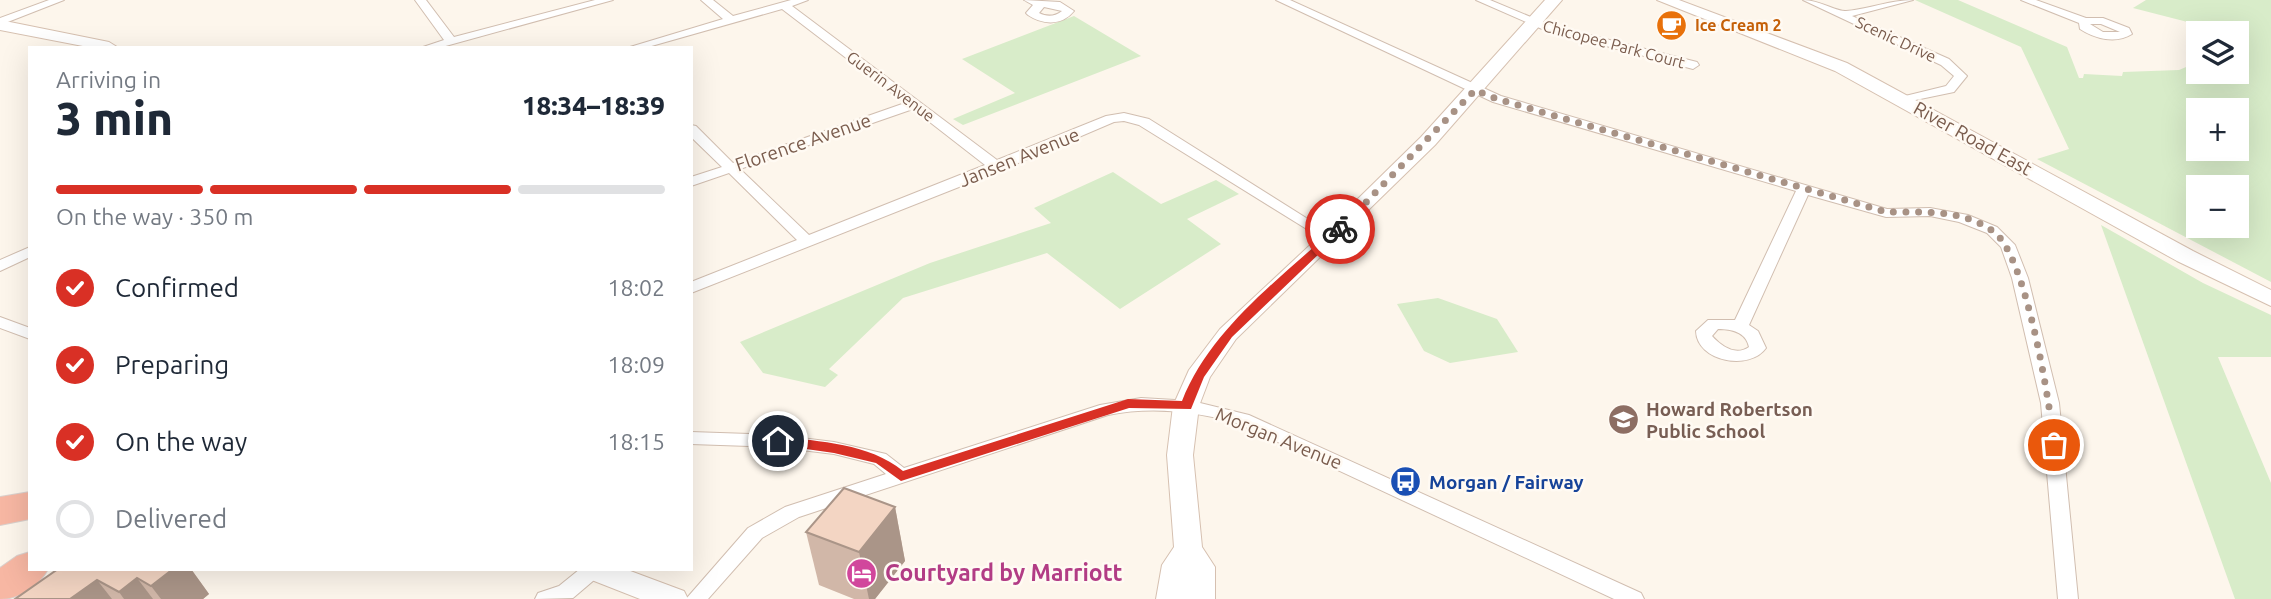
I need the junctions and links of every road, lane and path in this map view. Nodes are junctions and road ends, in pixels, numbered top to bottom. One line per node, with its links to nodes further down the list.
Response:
1 (59, 0): 20 (street)
2 (420, 0): 22 (street)
3 (562, 0): 15 (street)
4 (608, 0): 15 (street)
5 (706, 0): 17 (street)
6 (803, 0): 14 (street)
7 (1281, 0): 28 (street)
8 (1481, 0): 19 (street, Chicopee Park Court)
9 (1554, 0): 19 (main road)
10 (1665, 0): 29 (main road, River Road East)
11 (1808, 0): 16 (street, Scenic Drive)
12 (1908, 0): 16 (street)
13 (2026, 0): 18 (street)
14 (785, 6): 17 (street); 30 (street, Guerin Avenue)
15 (572, 10): 22 (street)
16 (1842, 15): 29 (street, Scenic Drive)
17 (732, 21): 26 (street)
18 (2085, 21)
19 (1536, 23): 27 (street, Chicopee Park Court); 28 (main road)
20 (0, 24): 24 (main road)
21 (0, 33): 23 (main road)
22 (451, 41): 25 (street)
23 (62, 46)
24 (105, 46)
25 (433, 46)
26 (640, 46)
27 (1693, 65)
28 (1475, 90): 35 (street); 36 (main road)
29 (1905, 100): 41 (main road, River Road East)
30 (915, 104): 32 (street, Florence Avenue); 33 (street, Guerin Avenue)
31 (693, 131): 32 (street)
32 (732, 167): 34 (street, Florence Avenue); 37 (street)
33 (997, 167): 36 (street, Jansen Avenue); 37 (street, Jansen Avenue)
34 (693, 181)
35 (1804, 189): 43 (street); 61 (street)
36 (1331, 238): 45 (main road)
37 (807, 242): 40 (street, Jansen Avenue)
38 (28, 252): 39 (street)
39 (0, 266)
40 (693, 287)
41 (2271, 299)
42 (0, 321): 44 (street)
43 (1741, 327)
44 (28, 333)
45 (1186, 406): 47 (street, Morgan Avenue); 50 (main road); 60 (street, Morgan Avenue)
46 (693, 438): 47 (street)
47 (901, 476): 57 (street, Morgan Avenue)
48 (28, 505): 49 (highway)
49 (0, 511)
50 (1188, 549): 58 (main road); 59 (main road)
51 (28, 568): 54 (highway)
52 (592, 571): 55 (street)
53 (599, 571): 56 (main road)
54 (0, 589)
55 (545, 599)
56 (673, 599)
57 (695, 599)
58 (1171, 599)
59 (1200, 599)
60 (1634, 599)
61 (2068, 599)

